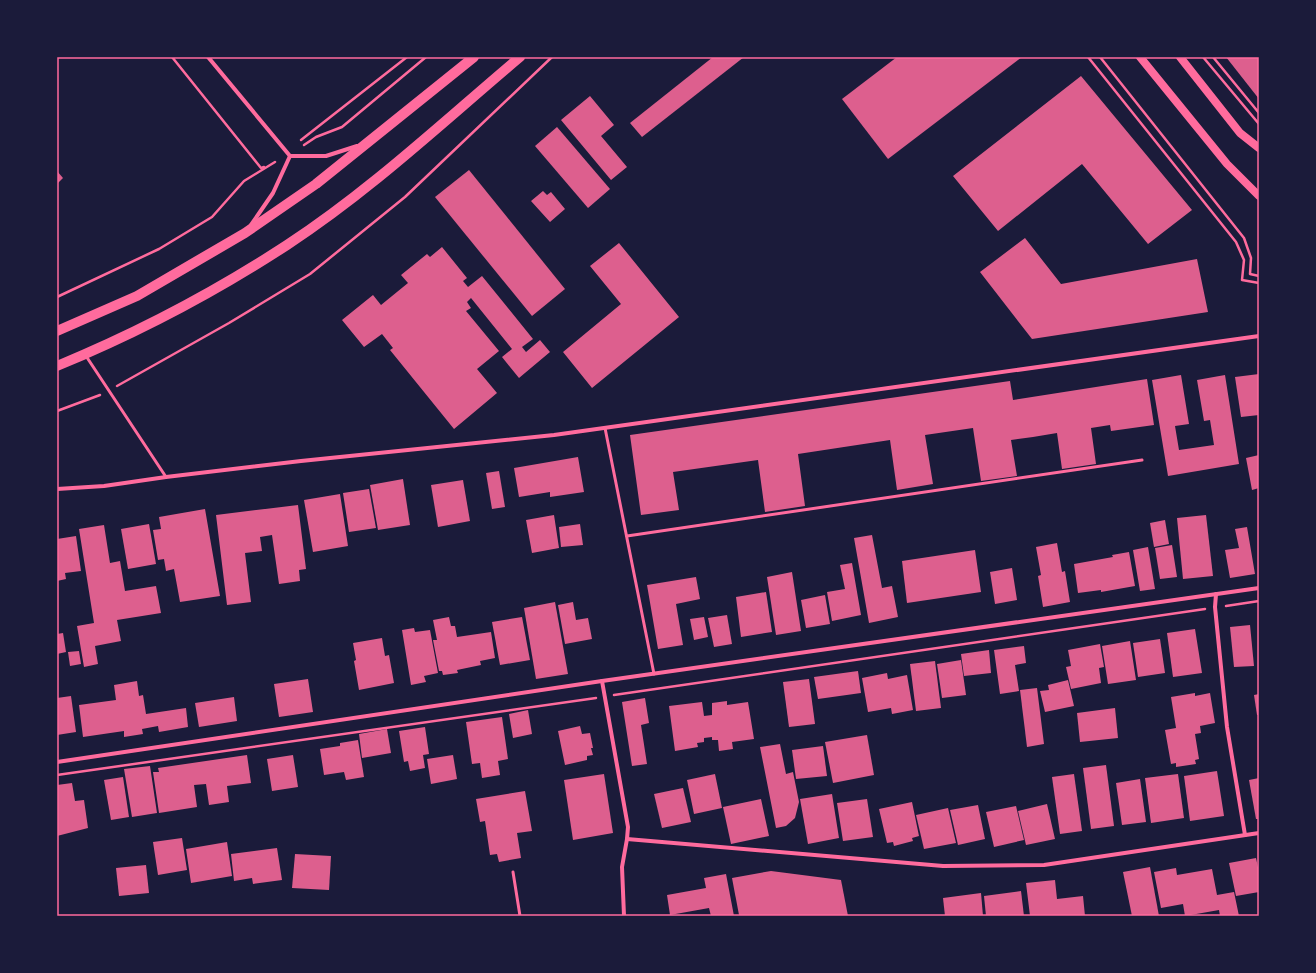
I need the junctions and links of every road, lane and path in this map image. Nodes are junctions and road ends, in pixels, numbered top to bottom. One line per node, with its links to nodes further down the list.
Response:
1 (172, 57): 20 (path)
2 (208, 57): 19 (street)
3 (407, 57): 16 (path)
4 (426, 57): 19 (path)
5 (474, 57): 17 (main road)
6 (520, 57): 29 (main road)
7 (552, 57): 31 (path)
8 (1088, 57): 24 (path)
9 (1100, 57): 23 (path)
10 (1140, 57): 21 (main road)
11 (1180, 57): 18 (main road)
12 (1203, 57): 15 (path)
13 (1213, 57): 14 (path)
14 (1259, 113)
15 (1259, 124)
16 (301, 140)
17 (370, 142): 19 (street); 22 (main road)
18 (1259, 148)
19 (289, 155): 20 (path); 22 (street)
20 (266, 167): 25 (path)
21 (1259, 196)
22 (245, 233): 26 (main road)
23 (1259, 276)
24 (1259, 283)
25 (57, 297)
26 (57, 331)
27 (1259, 332): 28 (street)
28 (1258, 336): 33 (street)
29 (85, 354): 30 (main road); 31 (lane)
30 (57, 366)
31 (109, 390): 32 (path); 35 (lane)
32 (57, 411)
33 (605, 428): 35 (street); 37 (lane)
34 (1142, 460): 37 (lane)
35 (166, 477): 36 (street)
36 (57, 489)
37 (626, 536): 42 (lane)
38 (1259, 588): 39 (street)
39 (1216, 594): 41 (street); 42 (street)
40 (1259, 601): 41 (path)
41 (1215, 607): 44 (path); 48 (street)
42 (654, 674): 43 (street)
43 (602, 681): 44 (street); 45 (street)
44 (605, 696): 46 (path); 49 (street)
45 (57, 762)
46 (57, 775)
47 (1259, 833): 48 (street)
48 (1245, 835): 49 (street)
49 (628, 839): 52 (street)
50 (513, 872): 51 (lane)
51 (520, 916)
52 (624, 916)

